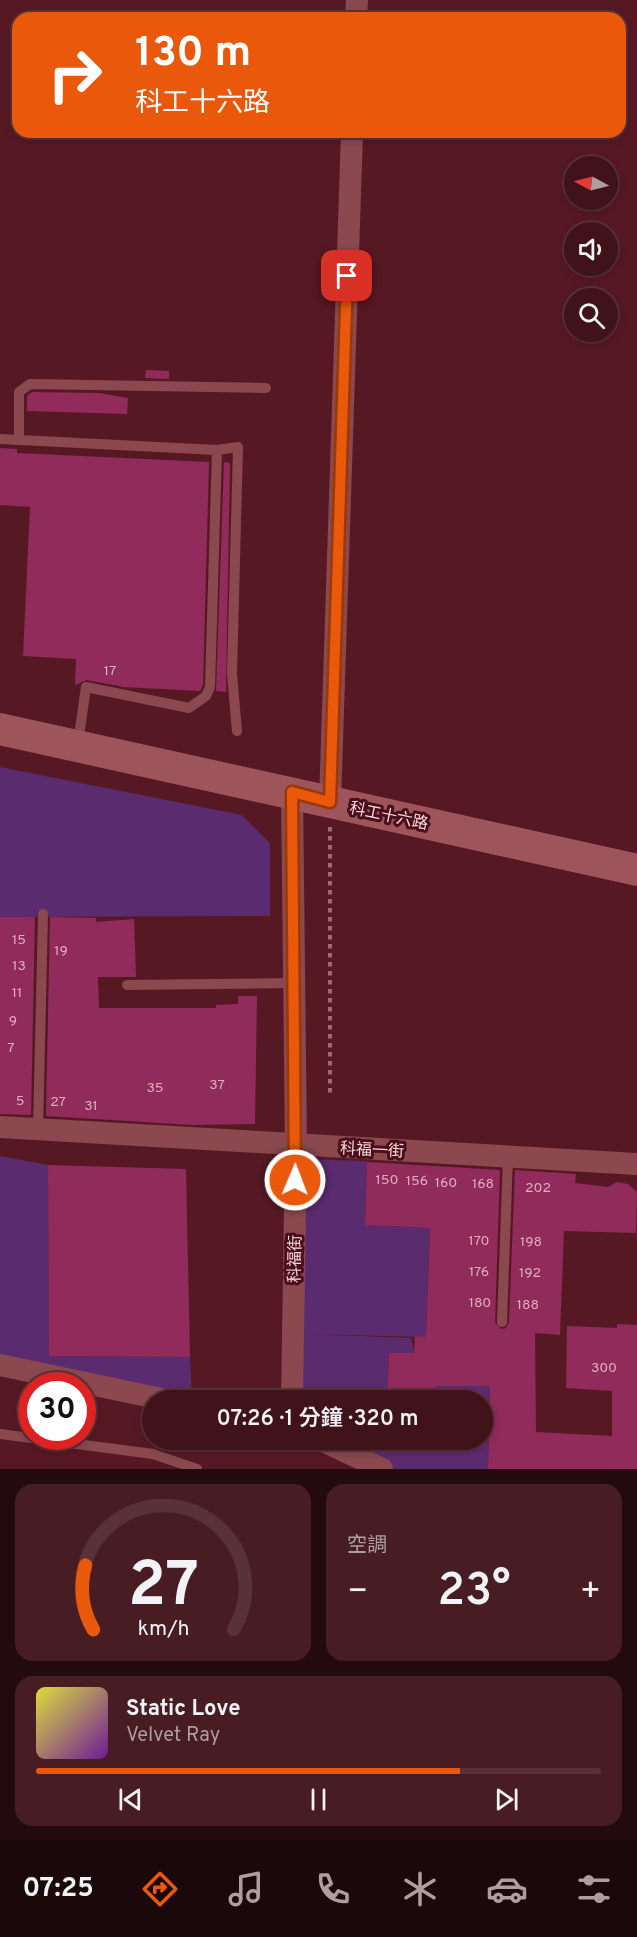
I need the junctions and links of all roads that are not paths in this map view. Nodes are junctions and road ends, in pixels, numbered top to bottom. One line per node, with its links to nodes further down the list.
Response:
1 (352, 138): 10 (street)
2 (266, 388): 4 (lane)
3 (0, 438): 4 (lane)
4 (19, 440): 5 (lane)
5 (218, 450): 7 (lane); 8 (lane)
6 (0, 729): 8 (street, 科工十六路)
7 (237, 731)
8 (77, 746): 9 (street, 科工十六路)
9 (292, 792): 10 (street, 科工十六路); 13 (street, 科福街)
10 (330, 802): 11 (street, 科工十六路)
11 (637, 870)
12 (43, 914): 16 (lane)
13 (294, 983): 14 (lane); 17 (street, 科福街)
14 (127, 985)
15 (0, 1127): 16 (street, 科福一街)
16 (38, 1130): 17 (street, 科福一街)
17 (296, 1144): 18 (street, 科福一街); 22 (street, 科福街)
18 (508, 1157): 19 (street, 科福一街); 20 (lane)
19 (637, 1164)
20 (502, 1322)
21 (0, 1365): 23 (street)
22 (292, 1390)
23 (142, 1395)
24 (0, 1434): 26 (lane)
25 (342, 1450): 27 (street)
26 (197, 1469)
27 (382, 1469)

